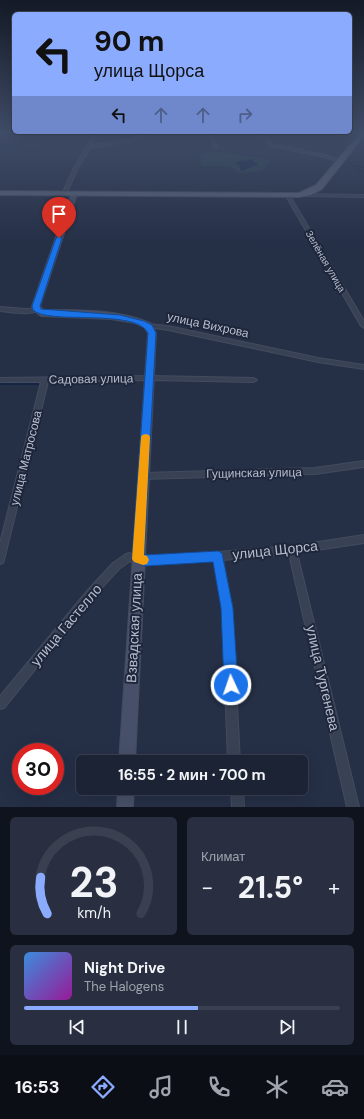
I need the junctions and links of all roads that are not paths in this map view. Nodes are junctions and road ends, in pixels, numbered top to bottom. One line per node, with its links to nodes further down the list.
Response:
1 (76, 169): 4 (street)
2 (333, 169): 6 (main road)
3 (0, 193): 4 (main road)
4 (64, 194): 5 (main road)
5 (74, 194): 7 (main road); 10 (street)
6 (299, 195): 7 (main road); 8 (street)
7 (288, 196): 12 (street, Зелёная улица)
8 (364, 196)
9 (0, 310): 10 (street, улица Вихрова)
10 (37, 310): 11 (street, улица Вихрова)
11 (149, 326): 13 (street, улица Вихрова); 14 (street, Взвадская улица)
12 (364, 326)
13 (364, 367)
14 (150, 378): 16 (street, Садовая улица); 17 (street, Садовая улица); 19 (street, Взвадская улица)
15 (0, 380): 16 (street, Садовая улица)
16 (45, 380): 24 (street, улица Матросова)
17 (254, 380)
18 (364, 464): 19 (street, Гущинская улица)
19 (143, 476): 23 (street, Взвадская улица)
20 (364, 539): 21 (street, улица Щорса)
21 (292, 550): 22 (street, улица Щорса); 32 (street, улица Тургенева)
22 (218, 556): 23 (street, улица Щорса); 27 (street)
23 (138, 559): 25 (street, улица Гастелло); 26 (street, Взвадская улица)
24 (0, 560)
25 (0, 704)
26 (127, 755)
27 (234, 755)
28 (126, 795): 30 (street)
29 (237, 795): 31 (street)
30 (125, 807)
31 (238, 807)
32 (353, 807)

